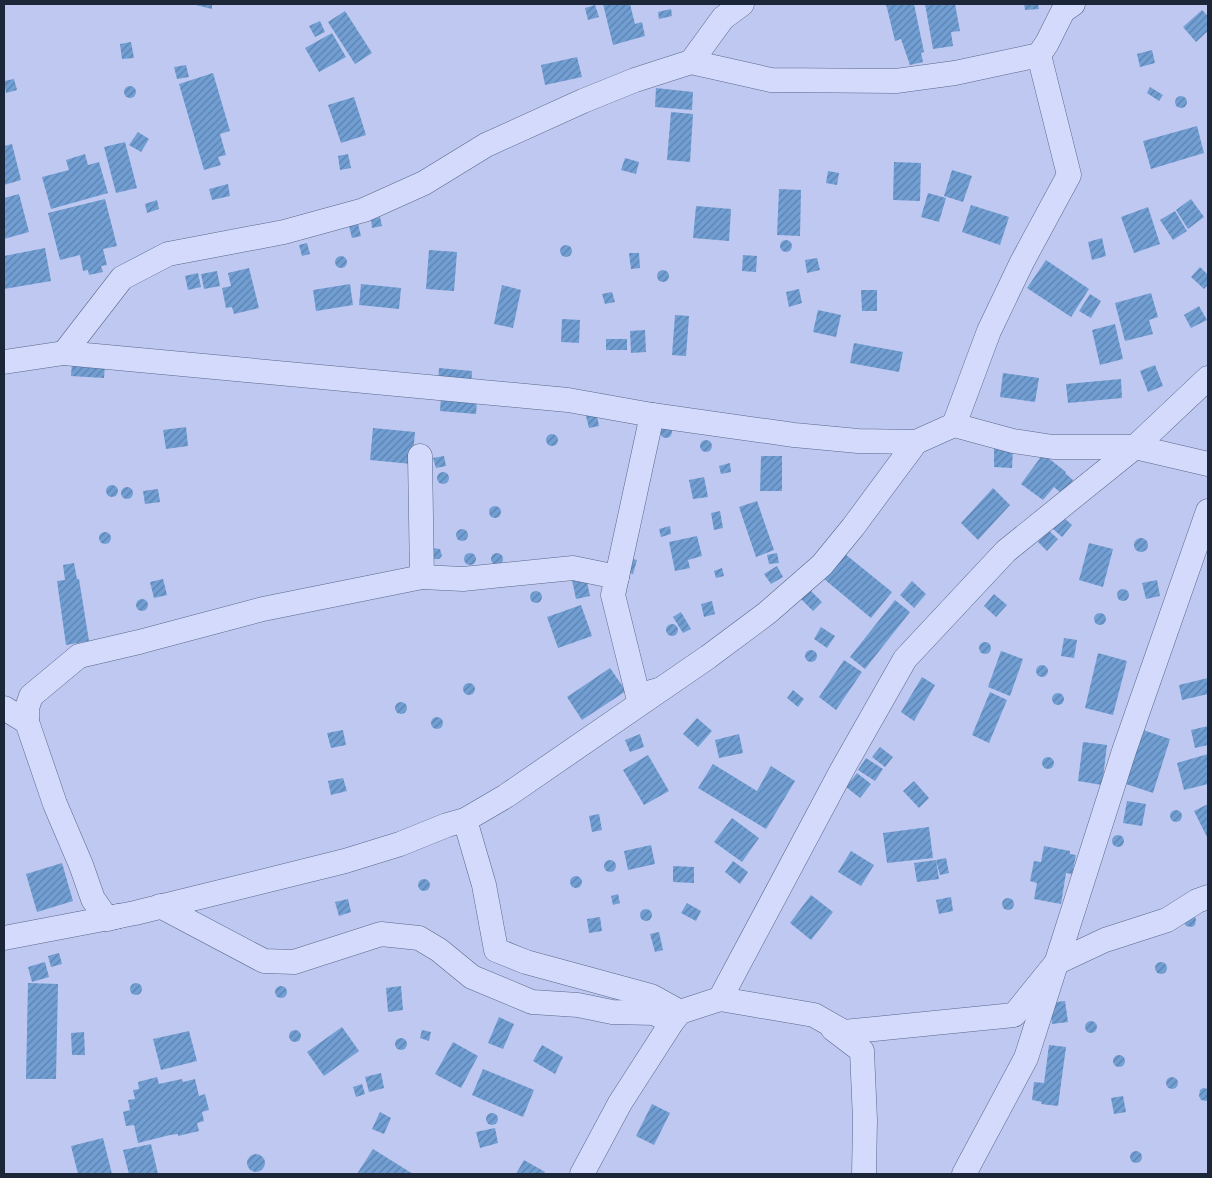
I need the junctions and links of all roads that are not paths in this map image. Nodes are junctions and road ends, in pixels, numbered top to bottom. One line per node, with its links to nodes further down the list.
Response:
1 (742, 4): 4 (street)
2 (1074, 4): 3 (street)
3 (1039, 55): 4 (street); 9 (street)
4 (690, 62): 5 (street)
5 (64, 353): 6 (street); 8 (street)
6 (4, 362)
7 (1208, 378): 11 (street)
8 (652, 415): 10 (street); 16 (street)
9 (954, 424): 10 (street); 11 (street)
10 (916, 442): 17 (street)
11 (1135, 447): 13 (street); 26 (street)
12 (420, 456): 15 (street)
13 (1208, 464)
14 (1208, 511): 25 (street)
15 (422, 577): 16 (street); 19 (street)
16 (617, 578): 17 (street)
17 (660, 689): 20 (street)
18 (4, 708): 19 (street)
19 (27, 722): 23 (street)
20 (465, 820): 22 (street); 28 (street)
21 (1208, 897): 25 (street)
22 (160, 906): 23 (street); 28 (street)
23 (125, 915): 24 (street)
24 (4, 938)
25 (1056, 963): 27 (street); 31 (street)
26 (720, 999): 27 (street); 28 (street)
27 (814, 1014): 30 (street)
28 (676, 1017): 29 (street)
29 (582, 1174)
30 (864, 1174)
31 (964, 1174)

